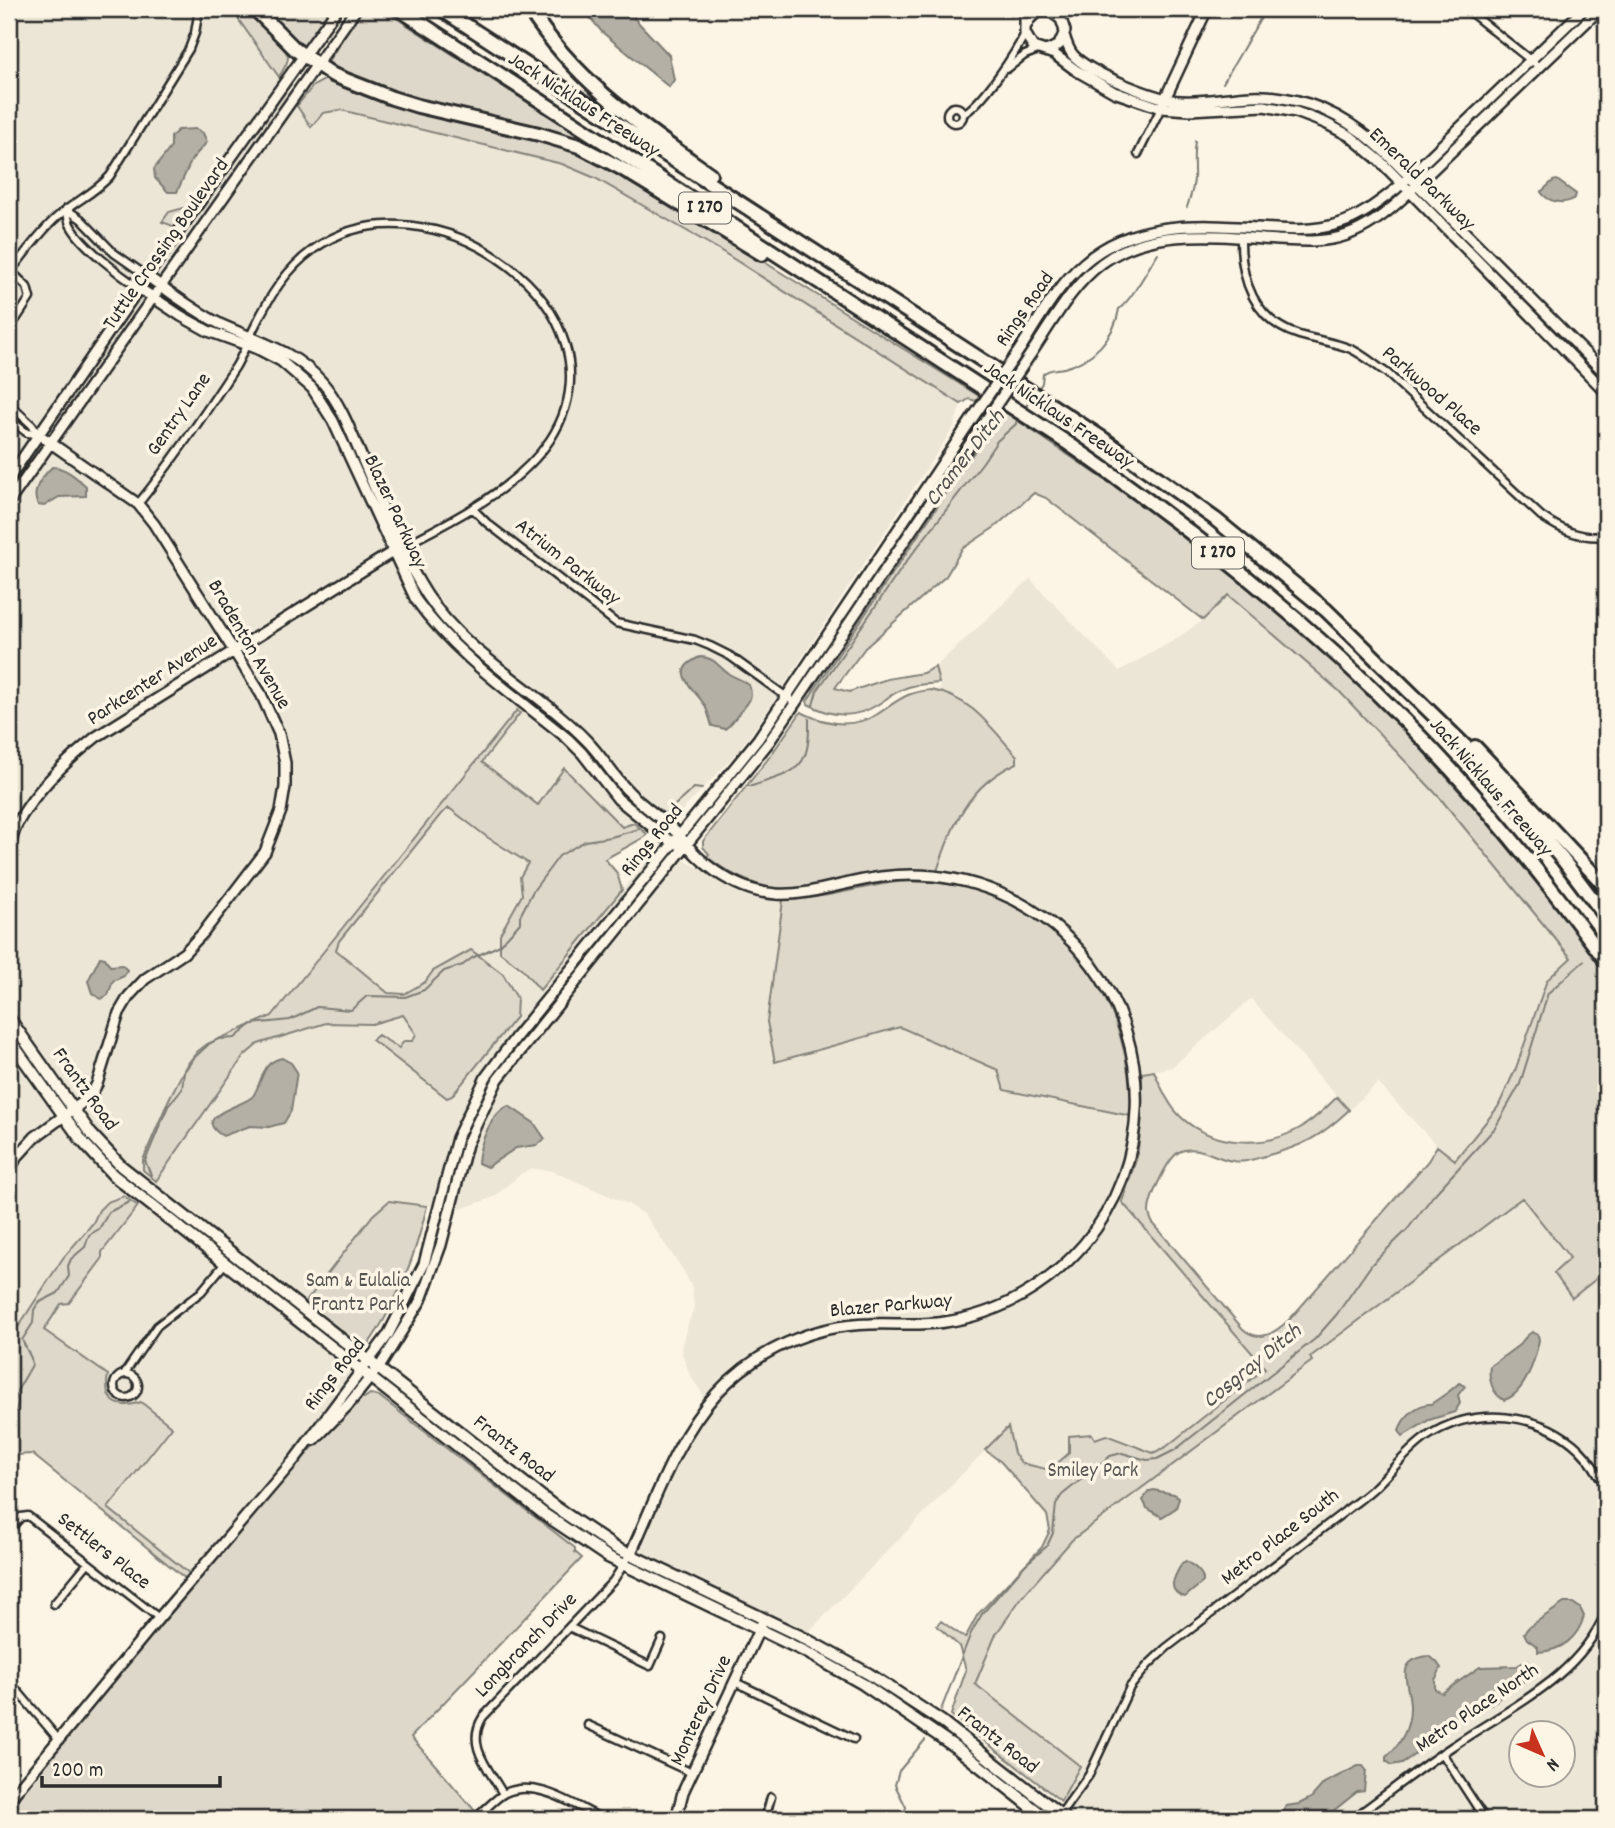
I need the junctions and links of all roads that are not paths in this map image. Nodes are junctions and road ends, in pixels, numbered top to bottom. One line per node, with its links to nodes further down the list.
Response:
1 (199, 9): 29 (street)
2 (255, 9): 17 (highway)
3 (337, 9): 17 (main road, Tuttle Crossing Boulevard)
4 (399, 9): 36 (highway, Jack Nicklaus Freeway / I 270)
5 (441, 9): 28 (highway, Jack Nicklaus Freeway / I 270)
6 (529, 9): 28 (highway)
7 (1025, 9): 14 (main road)
8 (1207, 9): 22 (main road)
9 (1465, 9): 18 (street)
10 (1584, 9): 18 (main road, Rings Road)
11 (1600, 9): 20 (main road, Rings Road)
12 (355, 10): 19 (main road, Tuttle Crossing Boulevard)
13 (1049, 10): 14 (main road); 15 (main road)
14 (1025, 30): 16 (main road); 21 (street)
15 (1064, 35): 16 (main road); 22 (main road, Emerald Parkway)
16 (1041, 50): 21 (street); 23 (main road, Emerald Parkway)
17 (303, 56): 19 (highway); 33 (main road, Tuttle Crossing Boulevard)
18 (1530, 58): 20 (street); 26 (main road, Rings Road)
19 (316, 65): 34 (main road, Tuttle Crossing Boulevard); 36 (highway)
20 (1538, 66): 27 (main road, Rings Road)
21 (997, 77): 24 (street)
22 (1166, 98): 23 (main road); 26 (main road, Emerald Parkway)
23 (1161, 108): 25 (street); 26 (main road, Emerald Parkway)
24 (963, 114)
25 (1138, 154)
26 (1405, 179): 27 (main road, Emerald Parkway); 30 (main road, Rings Road)
27 (1413, 187): 31 (main road, Rings Road); 40 (main road, Emerald Parkway); 41 (main road, Emerald Parkway)
28 (734, 199): 53 (highway, Jack Nicklaus Freeway / I 270)
29 (66, 209): 32 (street); 33 (street, Blazer Parkway); 35 (street, Blazer Parkway)
30 (1242, 227): 31 (street, Parkwood Place); 55 (main road, Rings Road, bridge)
31 (1241, 238): 50 (street, Parkwood Place); 56 (main road, Rings Road, bridge)
32 (10, 272): 38 (street)
33 (147, 276): 34 (main road, Blazer Parkway); 35 (main road, Tuttle Crossing Boulevard)
34 (160, 285): 37 (main road, Tuttle Crossing Boulevard); 39 (main road, Blazer Parkway)
35 (139, 288): 37 (main road, Blazer Parkway); 44 (main road, Tuttle Crossing Boulevard)
36 (836, 293): 63 (highway, Jack Nicklaus Freeway / I 270)
37 (152, 296): 39 (main road, Blazer Parkway); 45 (main road, Tuttle Crossing Boulevard)
38 (9, 330)
39 (248, 340): 48 (street, Gentry Lane); 49 (street, Gentry Lane); 51 (main road, Blazer Parkway); 52 (main road, Blazer Parkway)
40 (1606, 374)
41 (1606, 392)
42 (9, 404): 44 (street, Bradenton Avenue)
43 (9, 419): 44 (street, Bradenton Avenue)
44 (38, 434): 45 (main road, Bradenton Avenue); 46 (main road, Tuttle Crossing Boulevard)
45 (50, 442): 47 (main road, Tuttle Crossing Boulevard); 48 (main road, Bradenton Avenue)
46 (9, 478)
47 (9, 502)
48 (138, 504): 54 (main road, Bradenton Avenue)
49 (473, 509): 51 (street, Gentry Lane); 55 (street, Atrium Parkway)
50 (1606, 536)
51 (401, 547): 52 (main road, Parkcenter Avenue); 58 (main road, Blazer Parkway)
52 (392, 552): 54 (main road, Parkcenter Avenue); 58 (main road, Blazer Parkway)
53 (1326, 610): 61 (highway); 62 (highway, Jack Nicklaus Freeway / I 270)
54 (233, 650): 57 (main road, Parkcenter Avenue); 66 (main road, Bradenton Avenue)
55 (786, 698): 56 (street, Atrium Parkway); 58 (main road, Rings Road)
56 (795, 703): 60 (main road, Rings Road)
57 (13, 827): 59 (main road, Parkcenter Avenue)
58 (676, 839): 60 (main road, Blazer Parkway); 71 (main road, Rings Road)
59 (9, 844)
60 (686, 847): 71 (main road, Rings Road); 77 (main road, Blazer Parkway)
61 (1606, 887)
62 (1606, 917)
63 (1606, 961)
64 (9, 1018): 66 (main road, Frantz Road)
65 (9, 1039): 67 (main road, Frantz Road)
66 (74, 1110): 67 (main road, Bradenton Avenue); 69 (main road, Frantz Road)
67 (64, 1117): 68 (main road, Bradenton Avenue); 70 (main road, Frantz Road)
68 (9, 1172)
69 (232, 1254): 70 (street); 71 (main road, Frantz Road)
70 (225, 1264): 72 (street); 73 (main road, Frantz Road)
71 (373, 1365): 73 (main road, Rings Road); 77 (main road, Frantz Road)
72 (124, 1374)
73 (366, 1375): 76 (main road, Frantz Road); 83 (main road, Rings Road)
74 (1606, 1489): 101 (street, Metro Place South)
75 (9, 1530): 78 (street, Settlers Place)
76 (575, 1536): 77 (main road); 79 (main road, Frantz Road)
77 (631, 1555): 79 (street, Longbranch Drive); 80 (main road, Frantz Road)
78 (88, 1563): 81 (street); 83 (street, Settlers Place)
79 (625, 1566): 80 (main road); 85 (street, Longbranch Drive); 86 (main road, Frantz Road)
80 (675, 1577): 84 (main road, Frantz Road)
81 (54, 1604)
82 (1606, 1612): 95 (street, Metro Place North)
83 (159, 1618): 94 (main road, Rings Road)
84 (764, 1619): 86 (main road, Monterey Drive); 88 (main road, Frantz Road)
85 (569, 1627): 87 (street); 97 (street, Longbranch Drive)
86 (759, 1630): 89 (main road, Frantz Road); 91 (main road, Monterey Drive)
87 (662, 1639)
88 (856, 1666): 89 (main road); 101 (main road, Frantz Road)
89 (839, 1670): 105 (main road, Frantz Road)
90 (9, 1681): 94 (street)
91 (735, 1682): 93 (street); 96 (main road, Monterey Drive)
92 (588, 1725): 96 (street)
93 (854, 1739)
94 (60, 1740): 99 (main road, Rings Road)
95 (1443, 1753): 106 (street, Metro Place North); 107 (street)
96 (692, 1773): 103 (main road, Monterey Drive)
97 (503, 1794): 100 (street); 102 (street)
98 (771, 1797): 104 (street)
99 (9, 1800)
100 (480, 1814)
101 (1061, 1818)
102 (603, 1819)
103 (676, 1819)
104 (765, 1819)
105 (1047, 1819)
106 (1352, 1819)
107 (1485, 1819)

